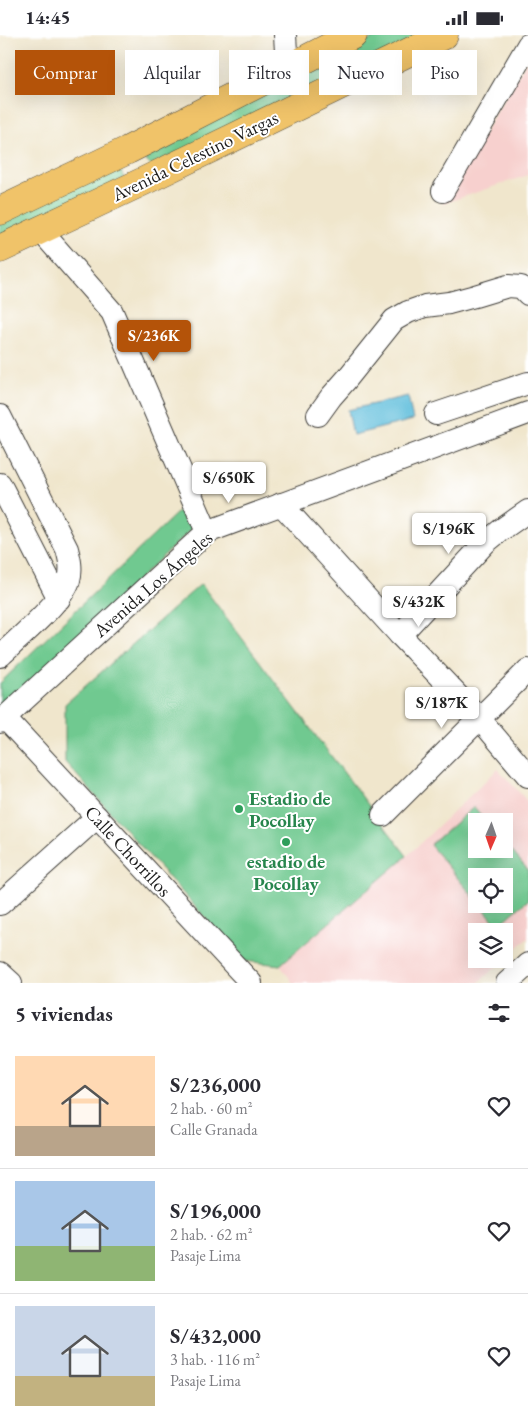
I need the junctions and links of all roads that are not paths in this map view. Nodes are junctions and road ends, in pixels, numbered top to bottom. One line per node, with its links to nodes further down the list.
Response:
1 (286, 35): 5 (street)
2 (353, 35): 6 (main road, Avenida Celestino Vargas)
3 (444, 35): 9 (main road, Avenida Celestino Vargas)
4 (528, 45): 10 (street)
5 (286, 50)
6 (309, 57)
7 (235, 95): 8 (main road, Avenida Celestino Vargas)
8 (128, 150): 9 (main road); 11 (main road, Avenida Celestino Vargas)
9 (142, 182): 12 (main road, Avenida Celestino Vargas)
10 (443, 191)
11 (2, 207)
12 (40, 230): 13 (main road, Avenida Celestino Vargas); 23 (street)
13 (0, 249)
14 (528, 294): 17 (street)
15 (528, 383): 16 (street)
16 (436, 414)
17 (318, 415)
18 (0, 416): 24 (street)
19 (526, 419): 21 (street, Avenida Los Ángeles)
20 (0, 484): 24 (street)
21 (282, 504): 23 (street, Avenida Los Ángeles); 25 (street)
22 (528, 511): 25 (street)
23 (207, 532): 29 (street, Avenida Los Ángeles)
24 (59, 599): 26 (street)
25 (400, 635): 28 (street)
26 (0, 656)
27 (528, 670): 28 (street)
28 (479, 718): 30 (street); 31 (street)
29 (2, 720): 32 (street, Calle Chorrillos)
30 (528, 776)
31 (382, 815)
32 (97, 817): 33 (street); 37 (street, Calle Chorrillos)
33 (0, 904)
34 (528, 964): 38 (street)
35 (0, 973): 36 (street)
36 (11, 983)
37 (251, 983)
38 (507, 983)

